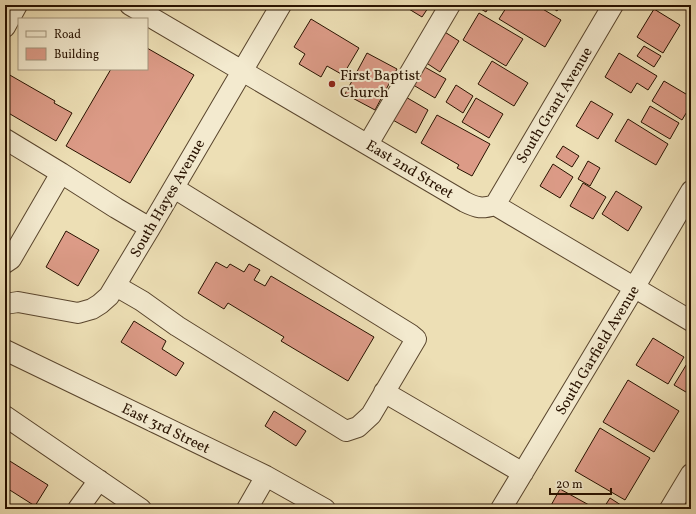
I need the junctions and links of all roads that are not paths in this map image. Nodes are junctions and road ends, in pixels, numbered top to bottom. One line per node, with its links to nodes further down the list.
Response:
1 (17, 5): 6 (street)
2 (130, 5): 7 (street, East 2nd Street)
3 (281, 5): 7 (street, South Hayes Avenue)
4 (450, 5): 8 (street)
5 (613, 5): 13 (street, South Grant Avenue)
6 (5, 27)
7 (242, 71): 8 (street, East 2nd Street); 11 (street, South Hayes Avenue)
8 (368, 144): 13 (street, East 2nd Street)
9 (8, 147): 10 (street)
10 (61, 174): 14 (street); 15 (street)
11 (174, 188): 14 (street, South Hayes Avenue); 21 (street)
12 (691, 191): 17 (street, South Garfield Avenue)
13 (495, 205): 17 (street)
14 (150, 228): 16 (street, South Hayes Avenue)
15 (5, 264)
16 (116, 286): 18 (street, South Hayes Avenue); 21 (street)
17 (634, 288): 19 (street); 23 (street, South Garfield Avenue)
18 (5, 304)
19 (691, 321)
20 (5, 350): 25 (street, East 3rd Street)
21 (384, 392): 23 (street)
22 (5, 416): 26 (street)
23 (523, 473): 31 (street, South Garfield Avenue)
24 (691, 474): 32 (street)
25 (266, 476): 29 (street); 30 (street, East 3rd Street)
26 (99, 480): 27 (street); 28 (street)
27 (78, 509)
28 (141, 509)
29 (247, 509)
30 (325, 509)
31 (501, 509)
32 (670, 509)

